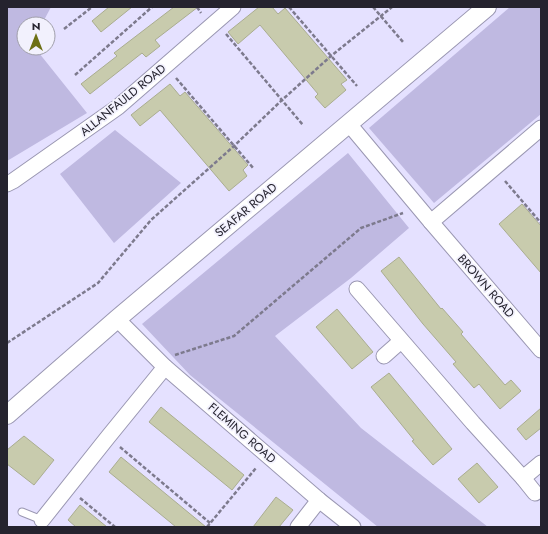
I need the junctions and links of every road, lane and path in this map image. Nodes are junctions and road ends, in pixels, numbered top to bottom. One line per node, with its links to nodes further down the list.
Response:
1 (92, 7): 10 (path)
2 (152, 7): 14 (path)
3 (232, 7): 9 (street, ALLANFAULD ROAD)
4 (289, 7): 12 (path)
5 (373, 7): 8 (path)
6 (392, 7): 8 (path)
7 (487, 7): 17 (street, SEAFAR ROAD)
8 (381, 16): 11 (path); 12 (path)
9 (216, 22): 13 (street, ALLANFAULD ROAD); 16 (path)
10 (64, 30)
11 (403, 42)
12 (331, 56): 15 (path); 16 (path)
13 (165, 66): 20 (path); 23 (street, ALLANFAULD ROAD)
14 (75, 75)
15 (357, 86)
16 (282, 100): 18 (path); 20 (path)
17 (349, 124): 24 (street, BROWN ROAD); 28 (street, SEAFAR ROAD)
18 (303, 125)
19 (541, 128): 21 (street)
20 (234, 146): 22 (path); 30 (path)
21 (494, 168): 25 (street); 26 (path)
22 (254, 169)
23 (7, 184)
24 (418, 207): 25 (street, BROWN ROAD); 33 (path)
25 (431, 222): 31 (street, BROWN ROAD)
26 (541, 223)
27 (357, 289): 29 (street)
28 (117, 319): 33 (street, FLEMING ROAD); 34 (street, SEAFAR ROAD)
29 (401, 341): 32 (street); 38 (street)
30 (7, 343)
31 (541, 350)
32 (384, 356)
33 (162, 364): 35 (street); 36 (street, FLEMING ROAD)
34 (7, 415)
35 (108, 437): 39 (street); 44 (path)
36 (267, 455): 41 (street, FLEMING ROAD); 44 (path)
37 (541, 463): 38 (street)
38 (523, 478): 40 (street)
39 (67, 488): 43 (street); 45 (path)
40 (535, 493)
41 (319, 500): 47 (street); 48 (street, FLEMING ROAD)
42 (22, 512): 43 (lane)
43 (42, 520)
44 (210, 523): 46 (path)
45 (115, 527)
46 (207, 527)
47 (298, 527)
48 (353, 527)

